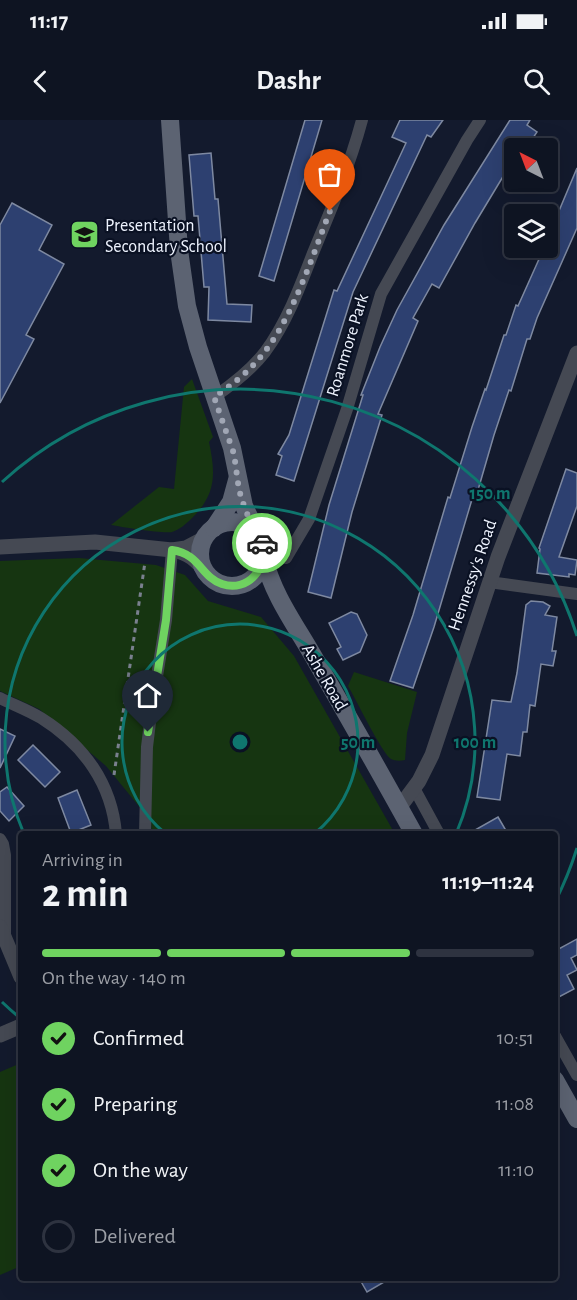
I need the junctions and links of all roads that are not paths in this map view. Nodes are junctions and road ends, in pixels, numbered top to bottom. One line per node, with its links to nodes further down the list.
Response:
1 (170, 120): 5 (main road)
2 (362, 120): 5 (street)
3 (480, 120): 12 (street, Roanmore Park)
4 (577, 352): 14 (street, Hennessy's Road)
5 (214, 397): 6 (main road)
6 (237, 473): 7 (main road); 8 (main road)
7 (210, 533): 8 (main road); 10 (street); 13 (main road)
8 (256, 533): 11 (main road)
9 (0, 547): 10 (street)
10 (172, 550): 13 (street); 22 (street)
11 (264, 558): 15 (main road); 17 (main road, Ashe Road)
12 (286, 558)
13 (207, 573): 15 (main road)
14 (489, 582): 16 (street); 19 (street, Hennessy's Road)
15 (234, 586): 17 (main road, Ashe Road)
16 (577, 594)
17 (288, 615): 20 (main road, Ashe Road)
18 (0, 698): 21 (street)
19 (414, 788): 20 (street, Hennessy's Road); 24 (street)
20 (399, 808): 23 (main road, Ashe Road)
21 (116, 831)
22 (145, 831)
23 (412, 831)
24 (437, 831)
25 (0, 839): 26 (street)
26 (3, 933): 27 (street)
27 (18, 970)
28 (18, 1027): 29 (street)
29 (0, 1035)
30 (558, 1041): 31 (street)
31 (577, 1075)
32 (558, 1085): 33 (main road)
33 (577, 1119)

